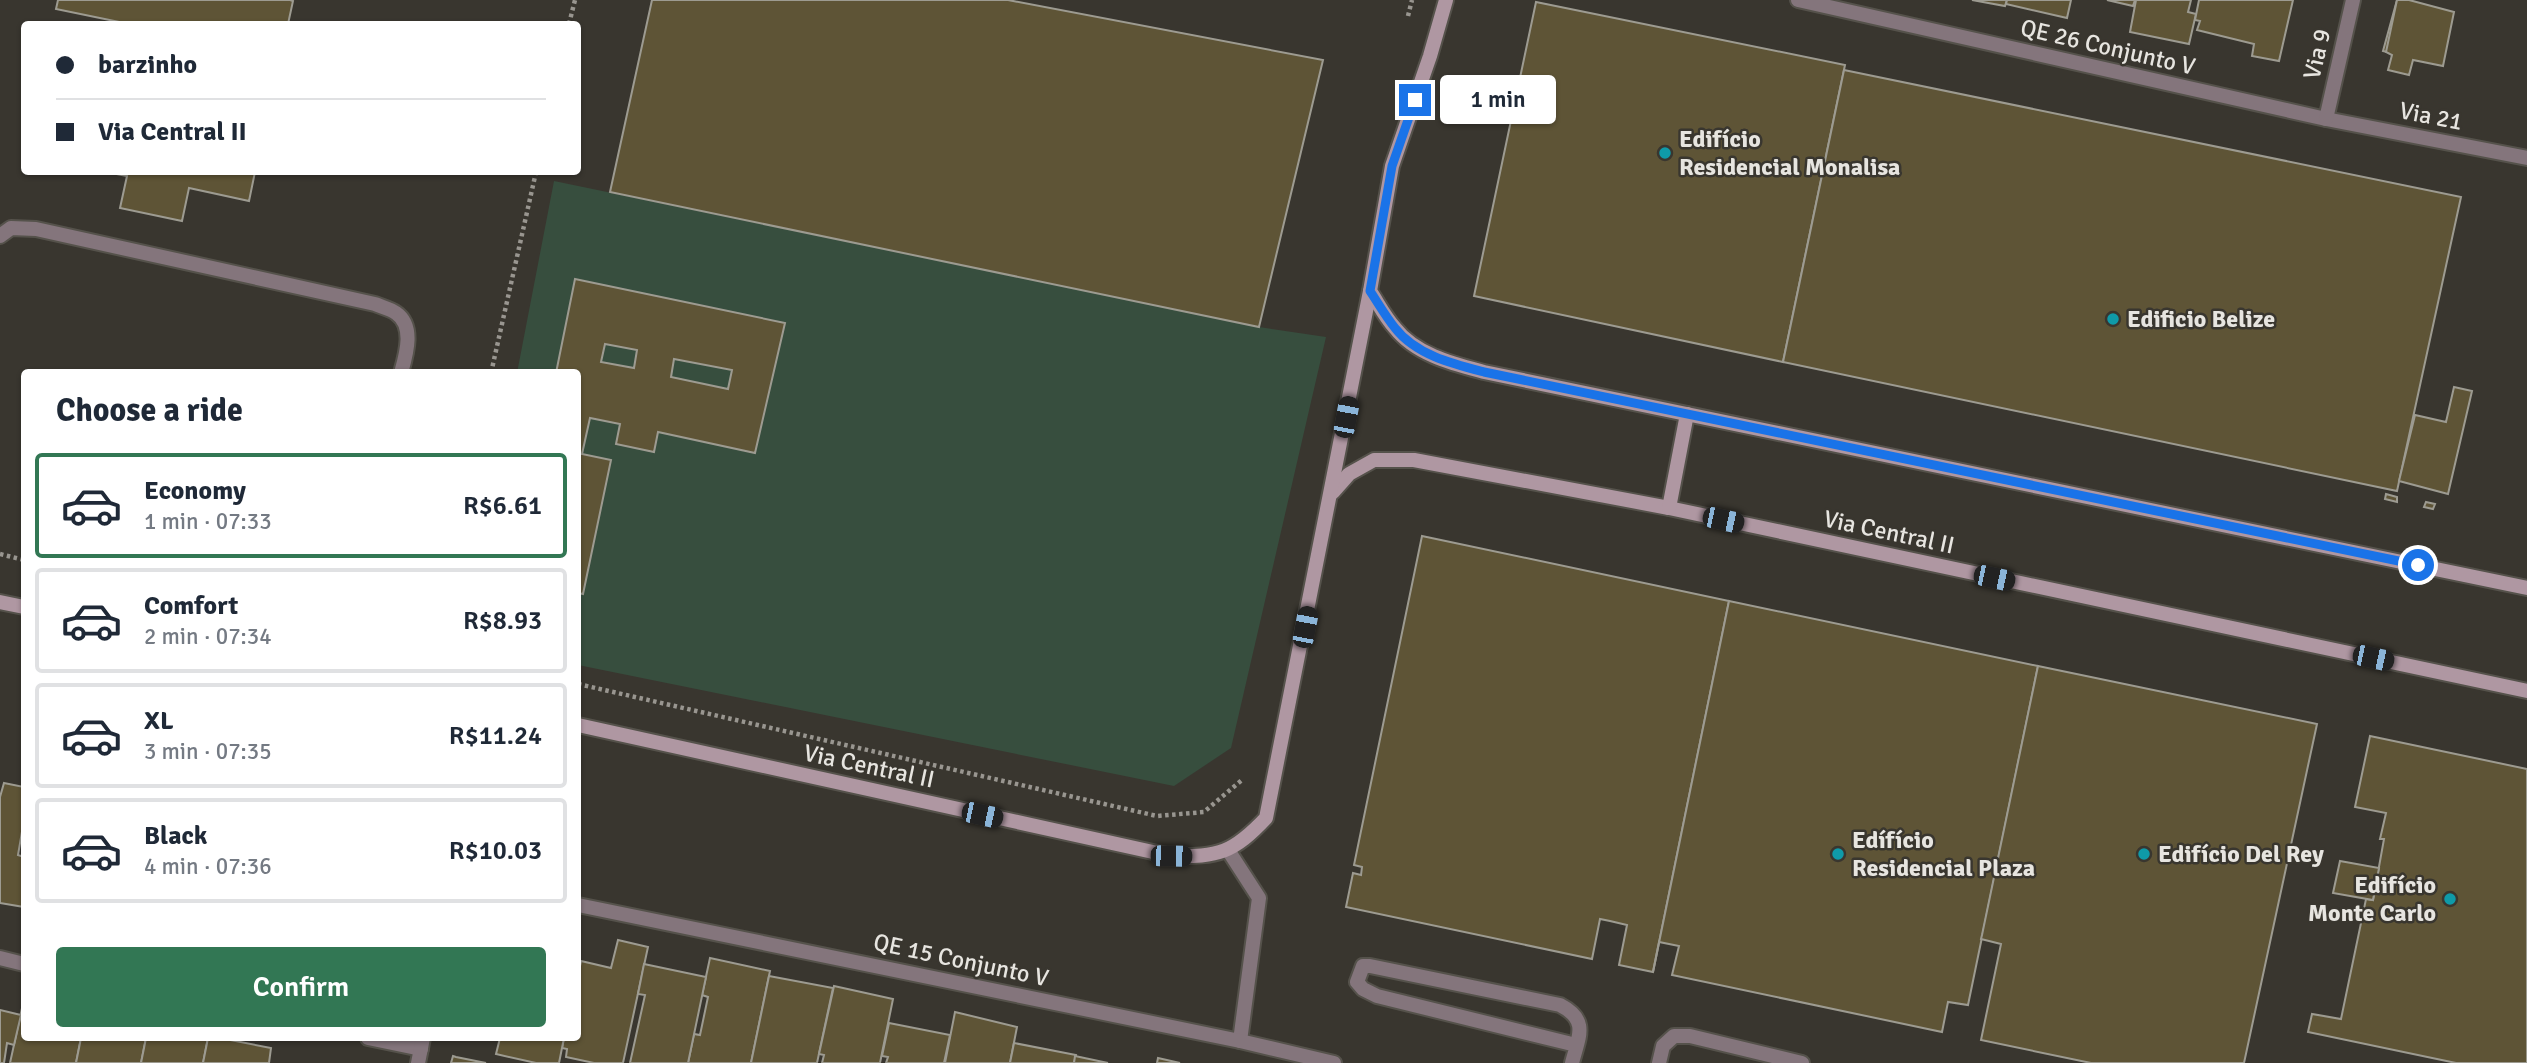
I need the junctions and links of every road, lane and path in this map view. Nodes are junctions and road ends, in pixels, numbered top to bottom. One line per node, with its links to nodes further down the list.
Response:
1 (575, 0): 6 (path)
2 (1412, 0): 7 (path)
3 (1446, 0): 12 (street, Via Central II)
4 (1798, 0): 8 (street, QE 26 Conjunto V)
5 (2353, 0): 8 (street, Via 9)
6 (570, 21)
7 (1406, 27)
8 (2326, 119): 9 (street, Via 21)
9 (2527, 158)
10 (535, 175): 14 (path)
11 (0, 236): 13 (street)
12 (1370, 291): 15 (street); 16 (street, Via Central II)
13 (402, 369)
14 (492, 369)
15 (1687, 414): 17 (street); 20 (street)
16 (1332, 493): 17 (street, Via Central II); 27 (street, Via Central II)
17 (1669, 508): 24 (street, Via Central II)
18 (0, 554): 19 (path)
19 (21, 559)
20 (2527, 588)
21 (0, 602): 22 (street)
22 (21, 606)
23 (581, 685): 26 (path)
24 (2527, 691)
25 (581, 726): 27 (street, Via Central II)
26 (1249, 774)
27 (1228, 850): 32 (street)
28 (581, 906): 32 (street, QE 15 Conjunto V)
29 (0, 958): 30 (street)
30 (21, 963)
31 (381, 1041): 34 (street)
32 (1240, 1041): 35 (street, QE 15 Conjunto V)
33 (1576, 1045): 33 (street); 36 (street)
34 (421, 1050)
35 (1334, 1063)
36 (1572, 1063)
37 (1659, 1063): 38 (street)
38 (1802, 1063)

